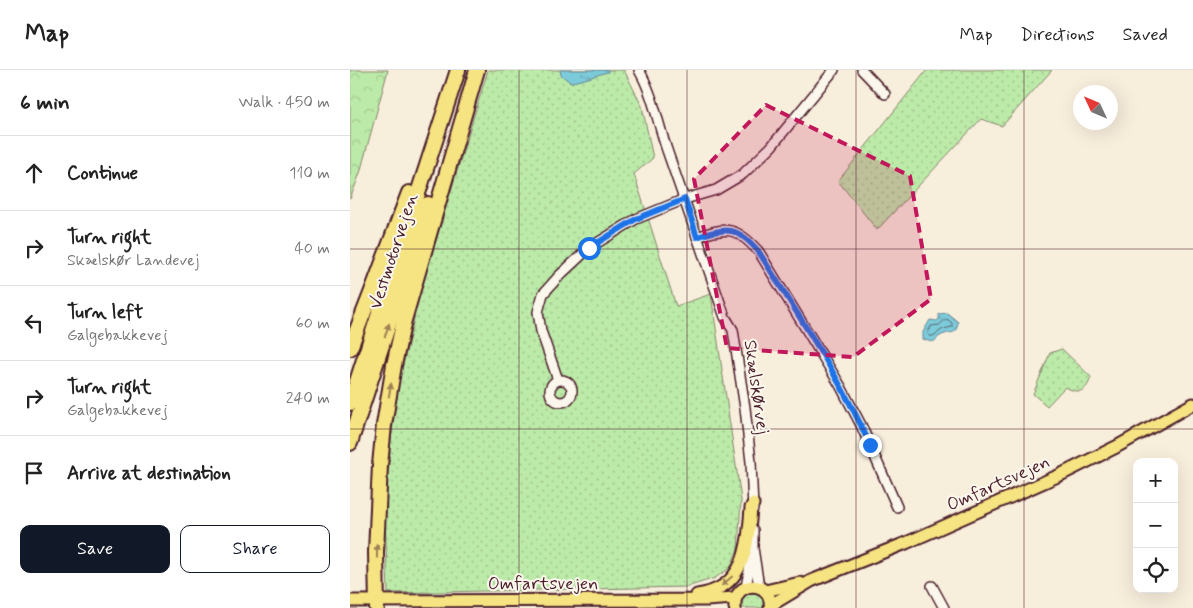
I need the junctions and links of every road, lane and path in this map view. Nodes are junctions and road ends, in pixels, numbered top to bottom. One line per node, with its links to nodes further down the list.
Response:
1 (454, 70): 11 (highway)
2 (458, 70): 13 (highway, Vestmotorvejen)
3 (470, 70): 15 (highway, Vestmotorvejen, one-way to 3)
4 (477, 70): 26 (highway, one-way to 4)
5 (639, 70): 9 (street, Skælskørvej)
6 (834, 70): 9 (street)
7 (862, 70): 8 (street)
8 (885, 94)
9 (685, 199): 10 (street, Skælskørvej); 12 (street)
10 (697, 237): 16 (street, Skælskørvej); 17 (street)
11 (350, 348)
12 (558, 380)
13 (350, 403)
14 (1193, 404): 19 (main road, Omfartsvejen)
15 (350, 443)
16 (753, 504): 18 (street, Skælskørvej); 23 (main road, one-way to 23)
17 (897, 507)
18 (753, 548): 21 (street, Skælskørvej); 22 (street, Skælskørvej)
19 (811, 581): 22 (main road, Omfartsvejen); 27 (main road, Omfartsvejen)
20 (932, 586): 29 (street)
21 (746, 587): 22 (main road, Omfartsvejen); 25 (main road)
22 (762, 589): 27 (main road)
23 (650, 600): 25 (main road, Omfartsvejen); 26 (main road, Omfartsvejen)
24 (350, 601): 26 (main road, Omfartsvejen)
25 (735, 603)
26 (378, 604): 28 (main road)
27 (770, 606)
28 (364, 608)
29 (944, 608)

